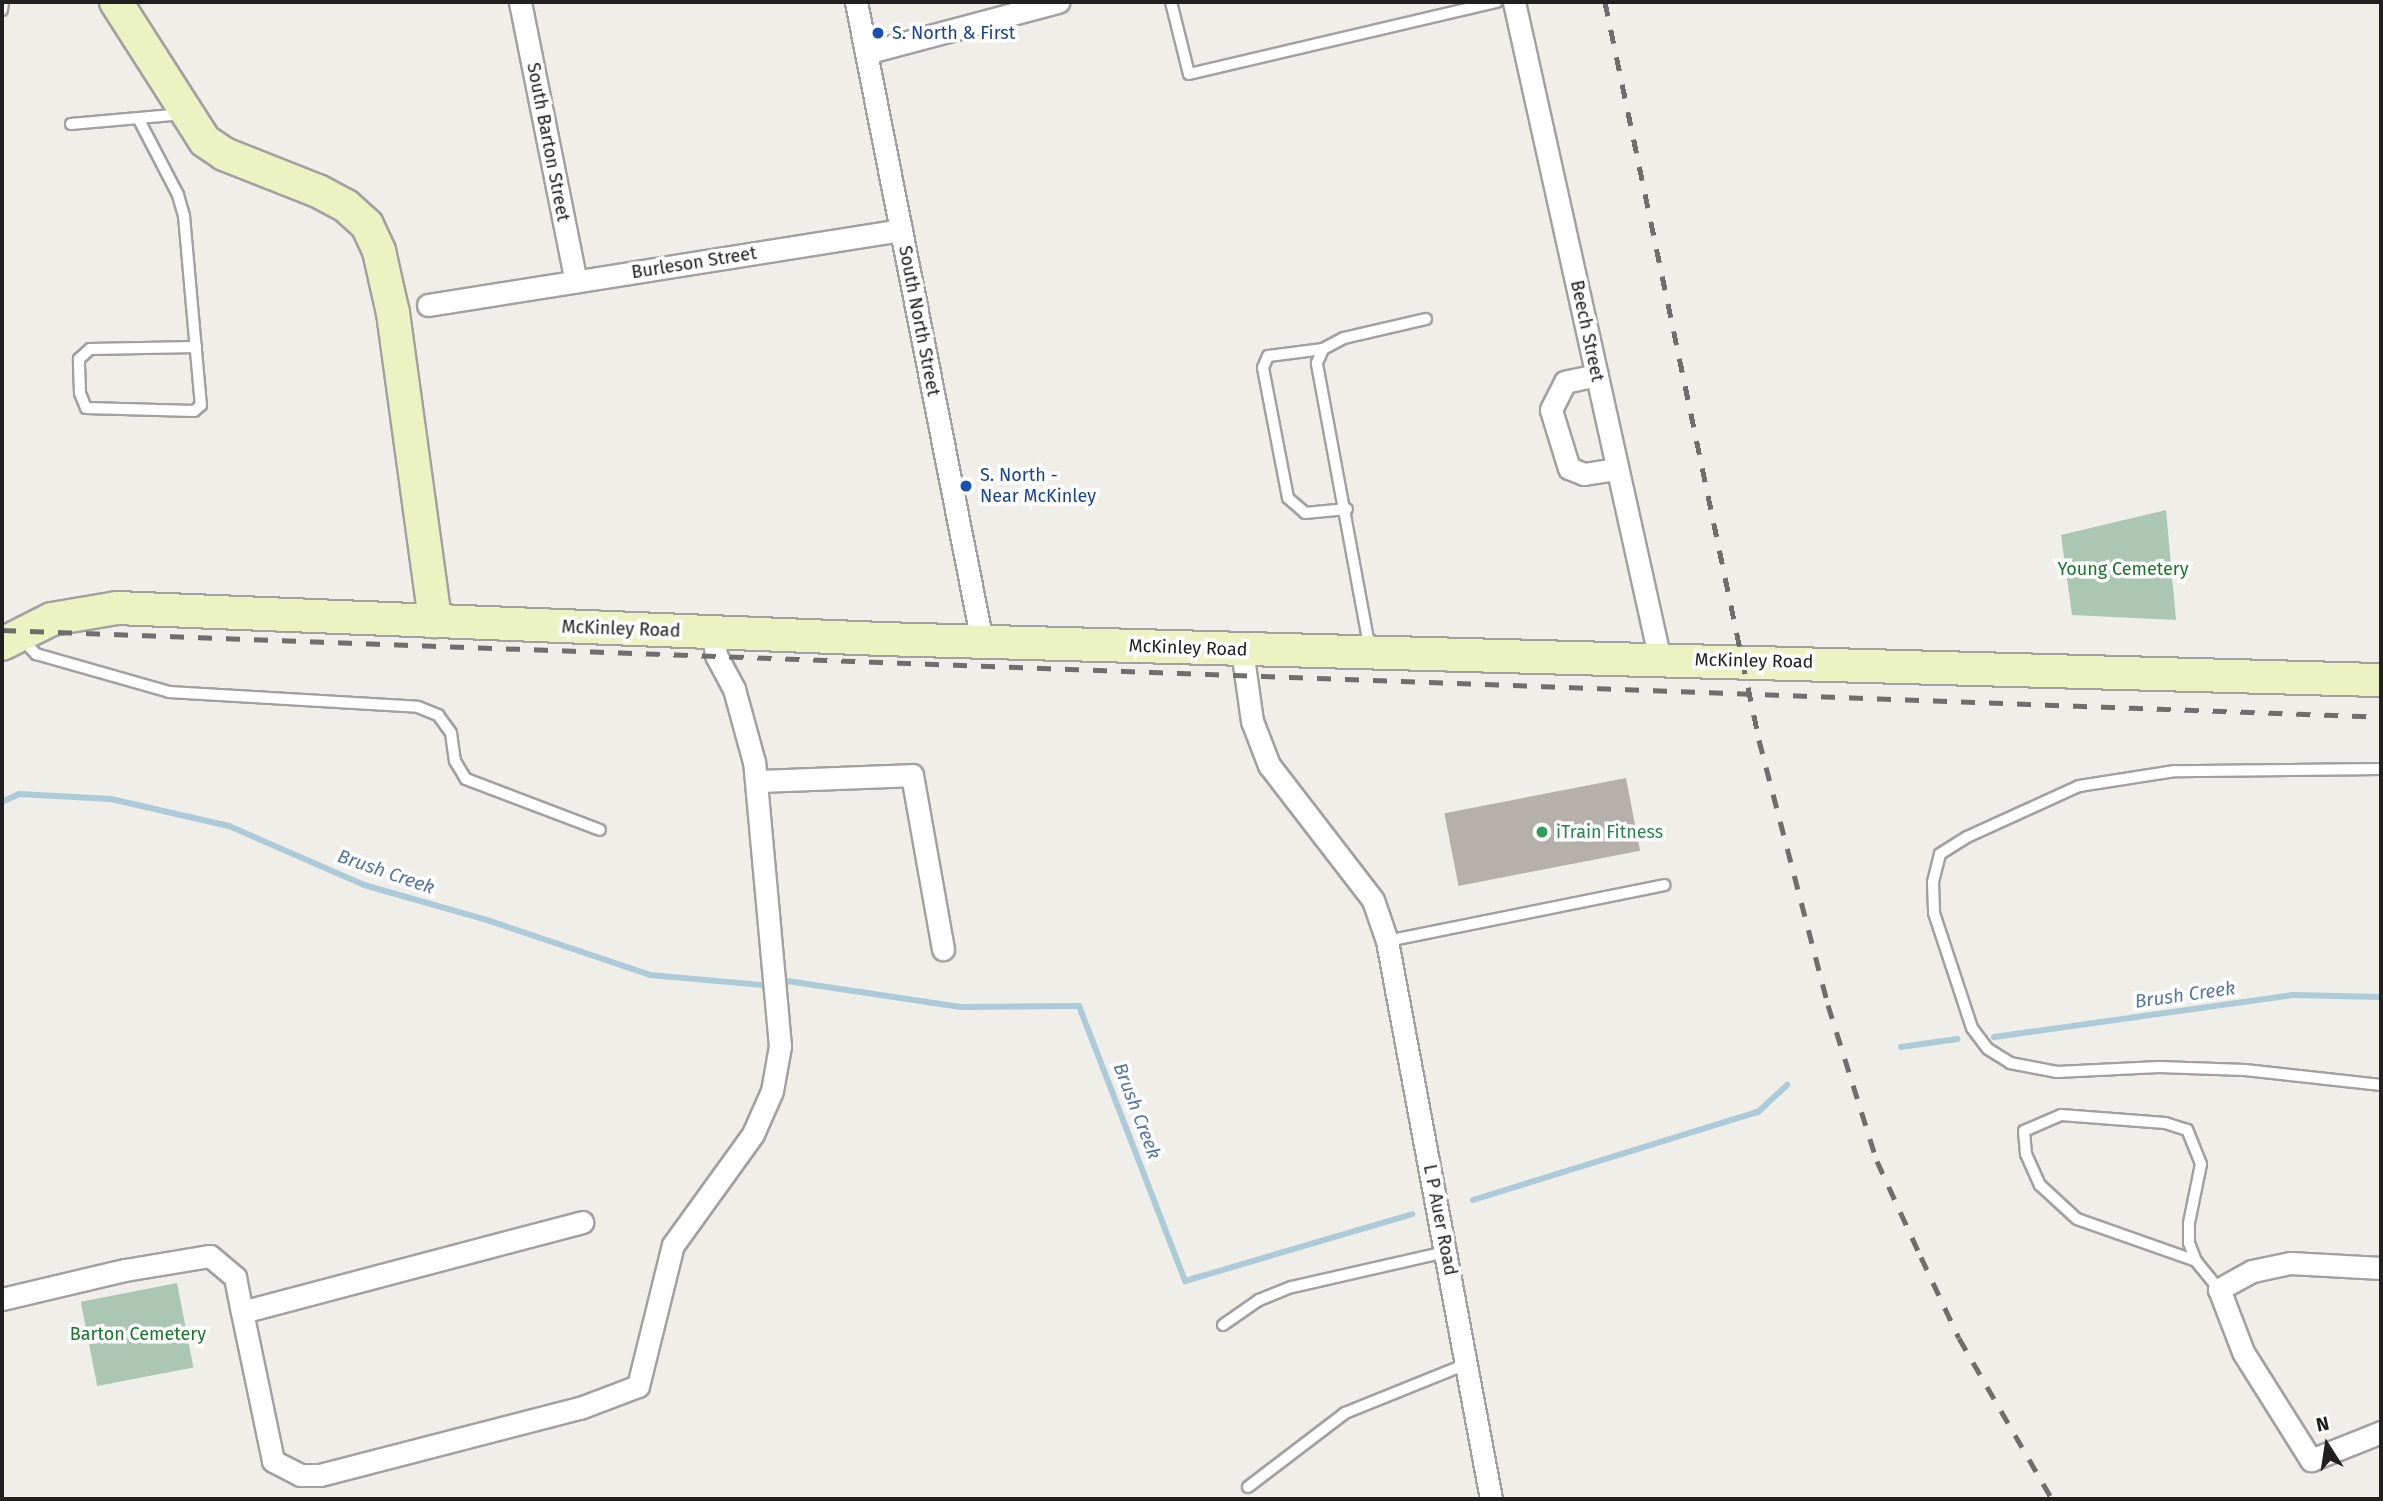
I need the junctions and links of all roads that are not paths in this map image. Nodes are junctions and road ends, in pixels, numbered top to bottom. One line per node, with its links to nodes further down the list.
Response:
1 (3, 2): 9 (lane)
2 (116, 2): 11 (street)
3 (520, 2): 15 (street, South Barton Street)
4 (856, 2): 10 (street, South North Street)
5 (1058, 2): 10 (street)
6 (1171, 2): 7 (lane)
7 (1497, 2)
8 (1514, 2): 20 (street, Beech Street)
9 (2, 9)
10 (866, 53): 14 (street, South North Street)
11 (184, 114): 12 (lane); 23 (street)
12 (138, 118): 13 (lane); 18 (lane)
13 (71, 124)
14 (901, 230): 15 (street, Burleson Street); 26 (street, South North Street)
15 (576, 281): 16 (street, Burleson Street)
16 (428, 305)
17 (1426, 319): 19 (lane)
18 (196, 347): 18 (lane)
19 (1323, 349): 22 (lane); 22 (lane)
20 (1597, 375): 21 (street, Beech Street); 21 (street)
21 (1617, 469): 29 (street, Beech Street)
22 (1347, 509): 28 (lane)
23 (435, 621): 24 (street, McKinley Road); 25 (street, McKinley Road)
24 (713, 632): 26 (street, McKinley Road); 32 (street)
25 (11, 640): 33 (lane)
26 (982, 641): 27 (street, McKinley Road)
27 (1242, 650): 28 (street, McKinley Road); 35 (street, L P Auer Road)
28 (1371, 653): 29 (street, McKinley Road)
29 (1660, 660): 30 (street, McKinley Road)
30 (2381, 680)
31 (2381, 769): 37 (lane)
32 (757, 782): 36 (street); 44 (street)
33 (600, 830)
34 (1664, 885): 35 (lane)
35 (1387, 941): 39 (street, L P Auer Road)
36 (943, 949)
37 (2381, 1085)
38 (582, 1222): 44 (street)
39 (1446, 1252): 45 (lane); 46 (street, L P Auer Road)
40 (2196, 1261): 40 (lane); 42 (lane)
41 (2381, 1268): 42 (street)
42 (2219, 1289): 47 (street)
43 (2, 1299): 44 (street)
44 (242, 1312)
45 (1223, 1325)
46 (1466, 1364): 48 (lane); 49 (street, L P Auer Road)
47 (2381, 1432)
48 (1248, 1487)
49 (1491, 1499)

